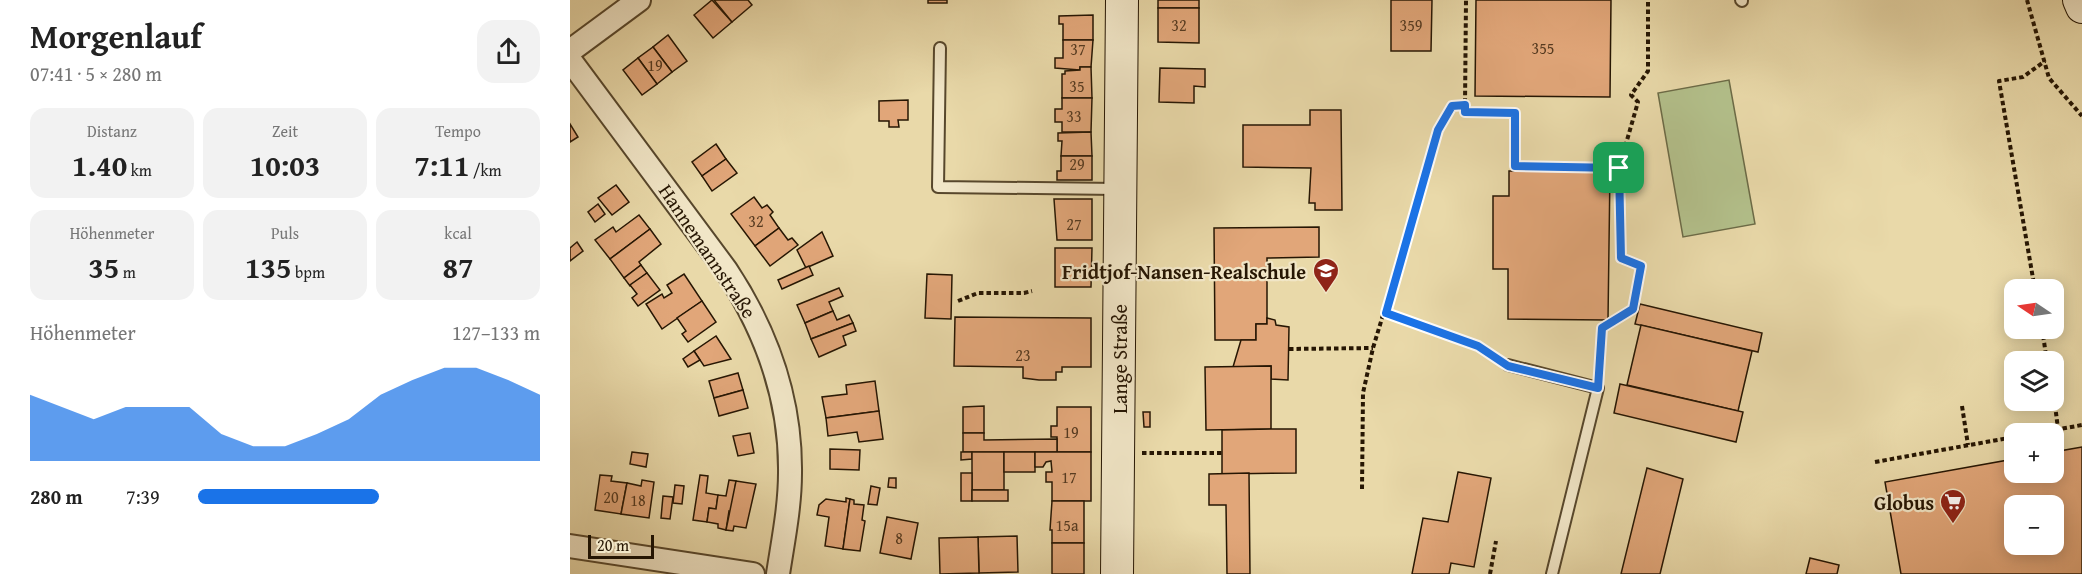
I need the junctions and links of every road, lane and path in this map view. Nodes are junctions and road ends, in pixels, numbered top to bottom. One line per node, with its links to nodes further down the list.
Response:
1 (639, 0): 9 (street)
2 (1122, 0): 15 (street, Lange Straße)
3 (1466, 0): 12 (path)
4 (1648, 0): 14 (path)
5 (2026, 0): 11 (path)
6 (2079, 0): 7 (street)
7 (2082, 7)
8 (940, 48): 15 (lane)
9 (570, 51)
10 (570, 60): 36 (street, Hannemannstraße)
11 (2045, 61): 13 (path); 16 (path)
12 (1465, 105): 14 (path); 19 (path)
13 (2082, 116)
14 (1619, 168): 23 (path)
15 (1120, 189): 29 (street, Lange Straße)
16 (2033, 279)
17 (1032, 291): 18 (path)
18 (958, 301)
19 (1386, 313): 20 (path); 22 (path)
20 (1373, 348): 21 (path); 32 (path)
21 (1288, 349)
22 (1508, 366): 23 (lane)
23 (1598, 388): 39 (lane)
24 (1962, 406): 28 (path)
25 (2082, 425): 26 (path)
26 (2064, 428)
27 (2004, 439): 28 (path)
28 (1968, 445): 31 (path)
29 (1118, 453): 30 (path); 37 (street, Lange Straße)
30 (1222, 453)
31 (1875, 462)
32 (1362, 489)
33 (1496, 541): 38 (path)
34 (570, 546): 35 (street)
35 (753, 574)
36 (778, 574)
37 (1117, 574)
38 (1490, 574)
39 (1552, 574)

